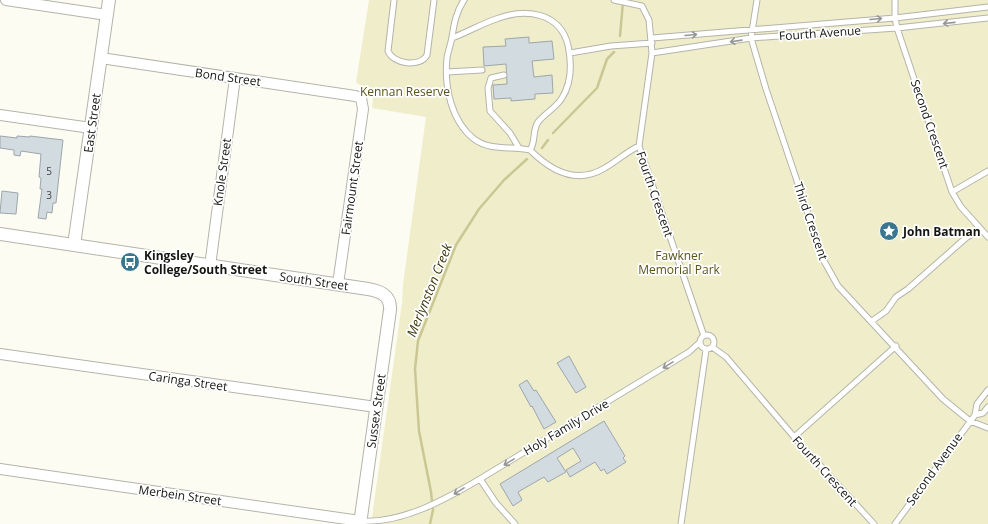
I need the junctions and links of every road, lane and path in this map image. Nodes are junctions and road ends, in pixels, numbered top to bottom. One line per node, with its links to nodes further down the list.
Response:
1 (6, 0): 10 (street)
2 (109, 0): 10 (street, East Street)
3 (394, 0): 4 (lane)
4 (434, 0)
5 (464, 0): 15 (lane)
6 (616, 0): 17 (lane, Fourth Crescent)
7 (757, 0): 14 (lane, Third Crescent)
8 (894, 0): 11 (lane, Second Crescent)
9 (988, 7): 11 (lane, Fourth Avenue)
10 (107, 15): 20 (street, East Street)
11 (895, 18): 13 (lane, Second Crescent); 14 (lane, Fourth Avenue, one-way to 11)
12 (988, 18): 13 (lane, Fourth Avenue, one-way to 13)
13 (897, 28): 16 (lane, Fourth Avenue); 32 (lane, Second Crescent)
14 (752, 30): 16 (lane, Third Crescent); 17 (lane, Fourth Avenue, one-way to 14)
15 (452, 38): 18 (lane); 22 (lane)
16 (751, 38): 19 (lane, Fourth Avenue, one-way to 19); 40 (lane, Third Crescent)
17 (652, 41): 18 (lane, Fourth Avenue); 19 (lane, Fourth Crescent)
18 (570, 53): 30 (lane)
19 (652, 53): 28 (lane, Fourth Crescent)
20 (101, 58): 24 (street, Bond Street); 27 (street, East Street)
21 (482, 70): 22 (lane)
22 (447, 72): 29 (lane)
23 (504, 75): 29 (lane)
24 (235, 78): 25 (street, Bond Street); 37 (street, Knole Street)
25 (355, 96): 38 (street, Fairmount Street)
26 (0, 115): 27 (street)
27 (91, 128): 36 (street, East Street)
28 (639, 146): 30 (lane); 41 (lane, Fourth Crescent)
29 (519, 148): 30 (lane)
30 (530, 150)
31 (988, 171): 32 (lane)
32 (952, 192): 33 (lane, Second Crescent)
33 (981, 230): 35 (lane, Second Crescent); 40 (lane)
34 (0, 234): 36 (street, South Street)
35 (988, 237)
36 (74, 245): 37 (street, South Street)
37 (210, 266): 38 (street, South Street)
38 (338, 284): 39 (street, South Street)
39 (388, 299): 48 (street, Sussex Street)
40 (872, 321): 43 (lane, Third Crescent)
41 (704, 336): 42 (lane); 44 (lane)
42 (699, 343): 45 (lane); 55 (lane, Holy Family Drive, one-way to 55)
43 (896, 346): 51 (lane, Third Crescent); 53 (lane)
44 (712, 347): 45 (lane); 53 (lane, Fourth Crescent)
45 (706, 350): 58 (lane)
46 (0, 354): 48 (street, Caringa Street)
47 (988, 390): 50 (lane, Second Avenue)
48 (376, 407): 56 (street, Sussex Street)
49 (988, 407): 50 (lane, Second Avenue)
50 (975, 415): 51 (lane, Second Avenue)
51 (970, 421): 52 (lane, Third Crescent); 60 (lane, Second Avenue)
52 (988, 428)
53 (794, 437): 59 (lane, Fourth Crescent)
54 (0, 469): 56 (street, Merbein Street)
55 (480, 479): 56 (lane, Holy Family Drive, one-way to 56); 57 (lane)
56 (360, 522)
57 (515, 524)
58 (681, 524)
59 (874, 524)
60 (895, 524)

